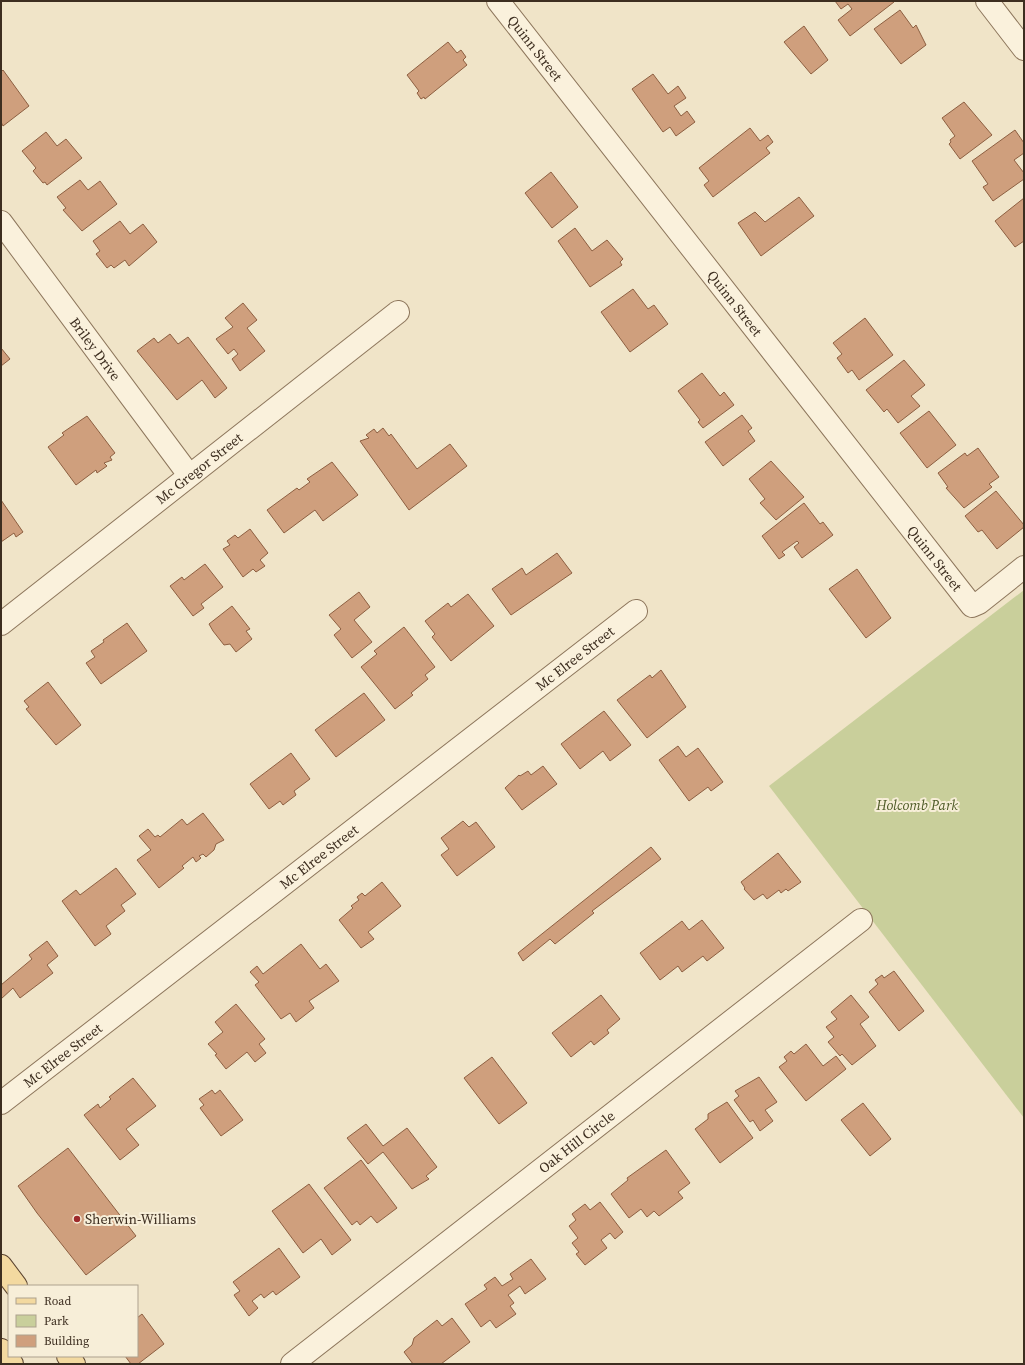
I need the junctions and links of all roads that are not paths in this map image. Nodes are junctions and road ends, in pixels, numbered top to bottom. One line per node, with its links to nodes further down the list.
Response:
1 (498, 1): 7 (street, Quinn Street)
2 (987, 1): 3 (street)
3 (1024, 49)
4 (1, 222): 6 (street, Briley Drive)
5 (398, 312): 6 (street, Mc Gregor Street)
6 (189, 475): 9 (street, Mc Gregor Street)
7 (1024, 567)
8 (636, 611): 11 (street, Mc Elree Street)
9 (1, 624)
10 (860, 920): 16 (street, Oak Hill Circle)
11 (4, 1096)
12 (1, 1266): 13 (main road)
13 (15, 1285)
14 (1, 1350): 15 (main road)
15 (12, 1364)
16 (292, 1364)

